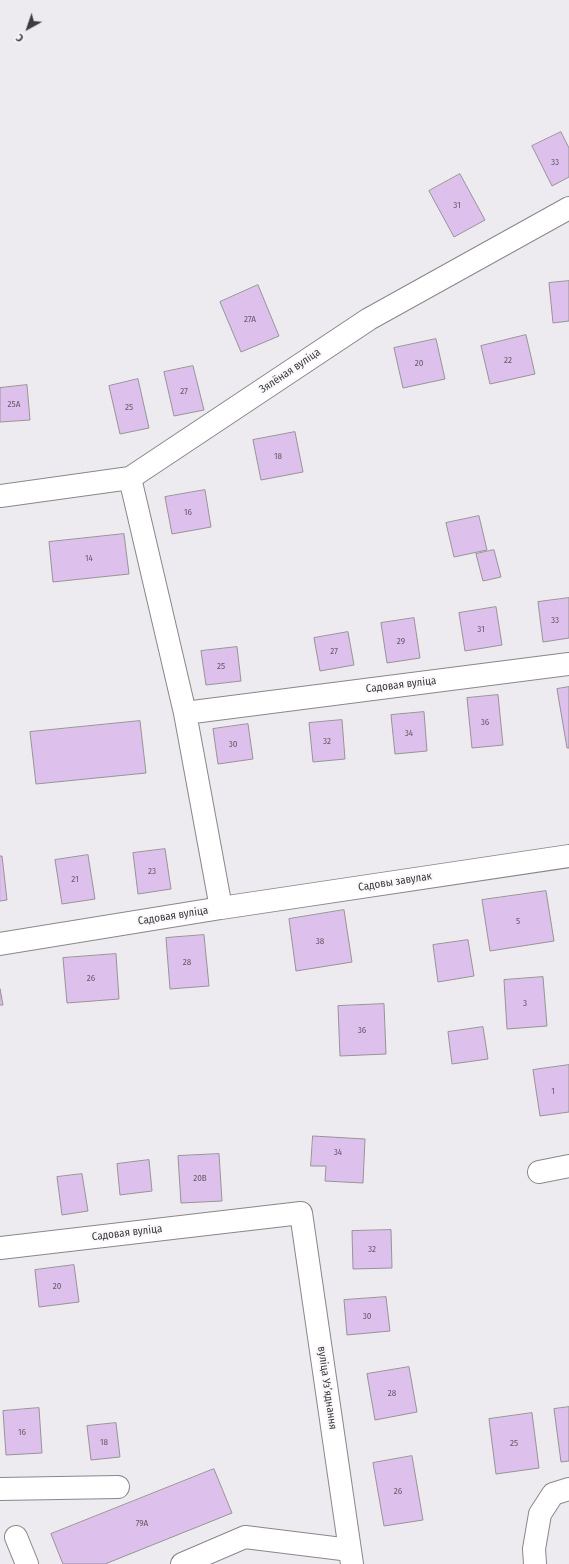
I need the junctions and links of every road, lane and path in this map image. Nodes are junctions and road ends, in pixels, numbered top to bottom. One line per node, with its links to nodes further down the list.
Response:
1 (569, 208): 2 (street, Зялёная вуліца)
2 (130, 478): 3 (street, Зялёная вуліца); 5 (street, Садовая вуліца)
3 (0, 496)
4 (569, 664): 5 (street, Садовая вуліца)
5 (185, 713): 7 (street, Садовая вуліца)
6 (569, 856): 7 (street, Садовы завулак)
7 (221, 908): 8 (street, Садовая вуліца)
8 (0, 944)
9 (569, 1166): 10 (street)
10 (539, 1172)
11 (301, 1212): 12 (street, Садовая вуліца); 17 (street, вуліца Узʼяднання)
12 (0, 1248)
13 (118, 1487): 15 (street)
14 (569, 1488): 20 (street)
15 (0, 1489)
16 (16, 1537): 18 (street)
17 (351, 1557): 19 (street)
18 (27, 1564)
19 (182, 1564)
20 (535, 1564)

